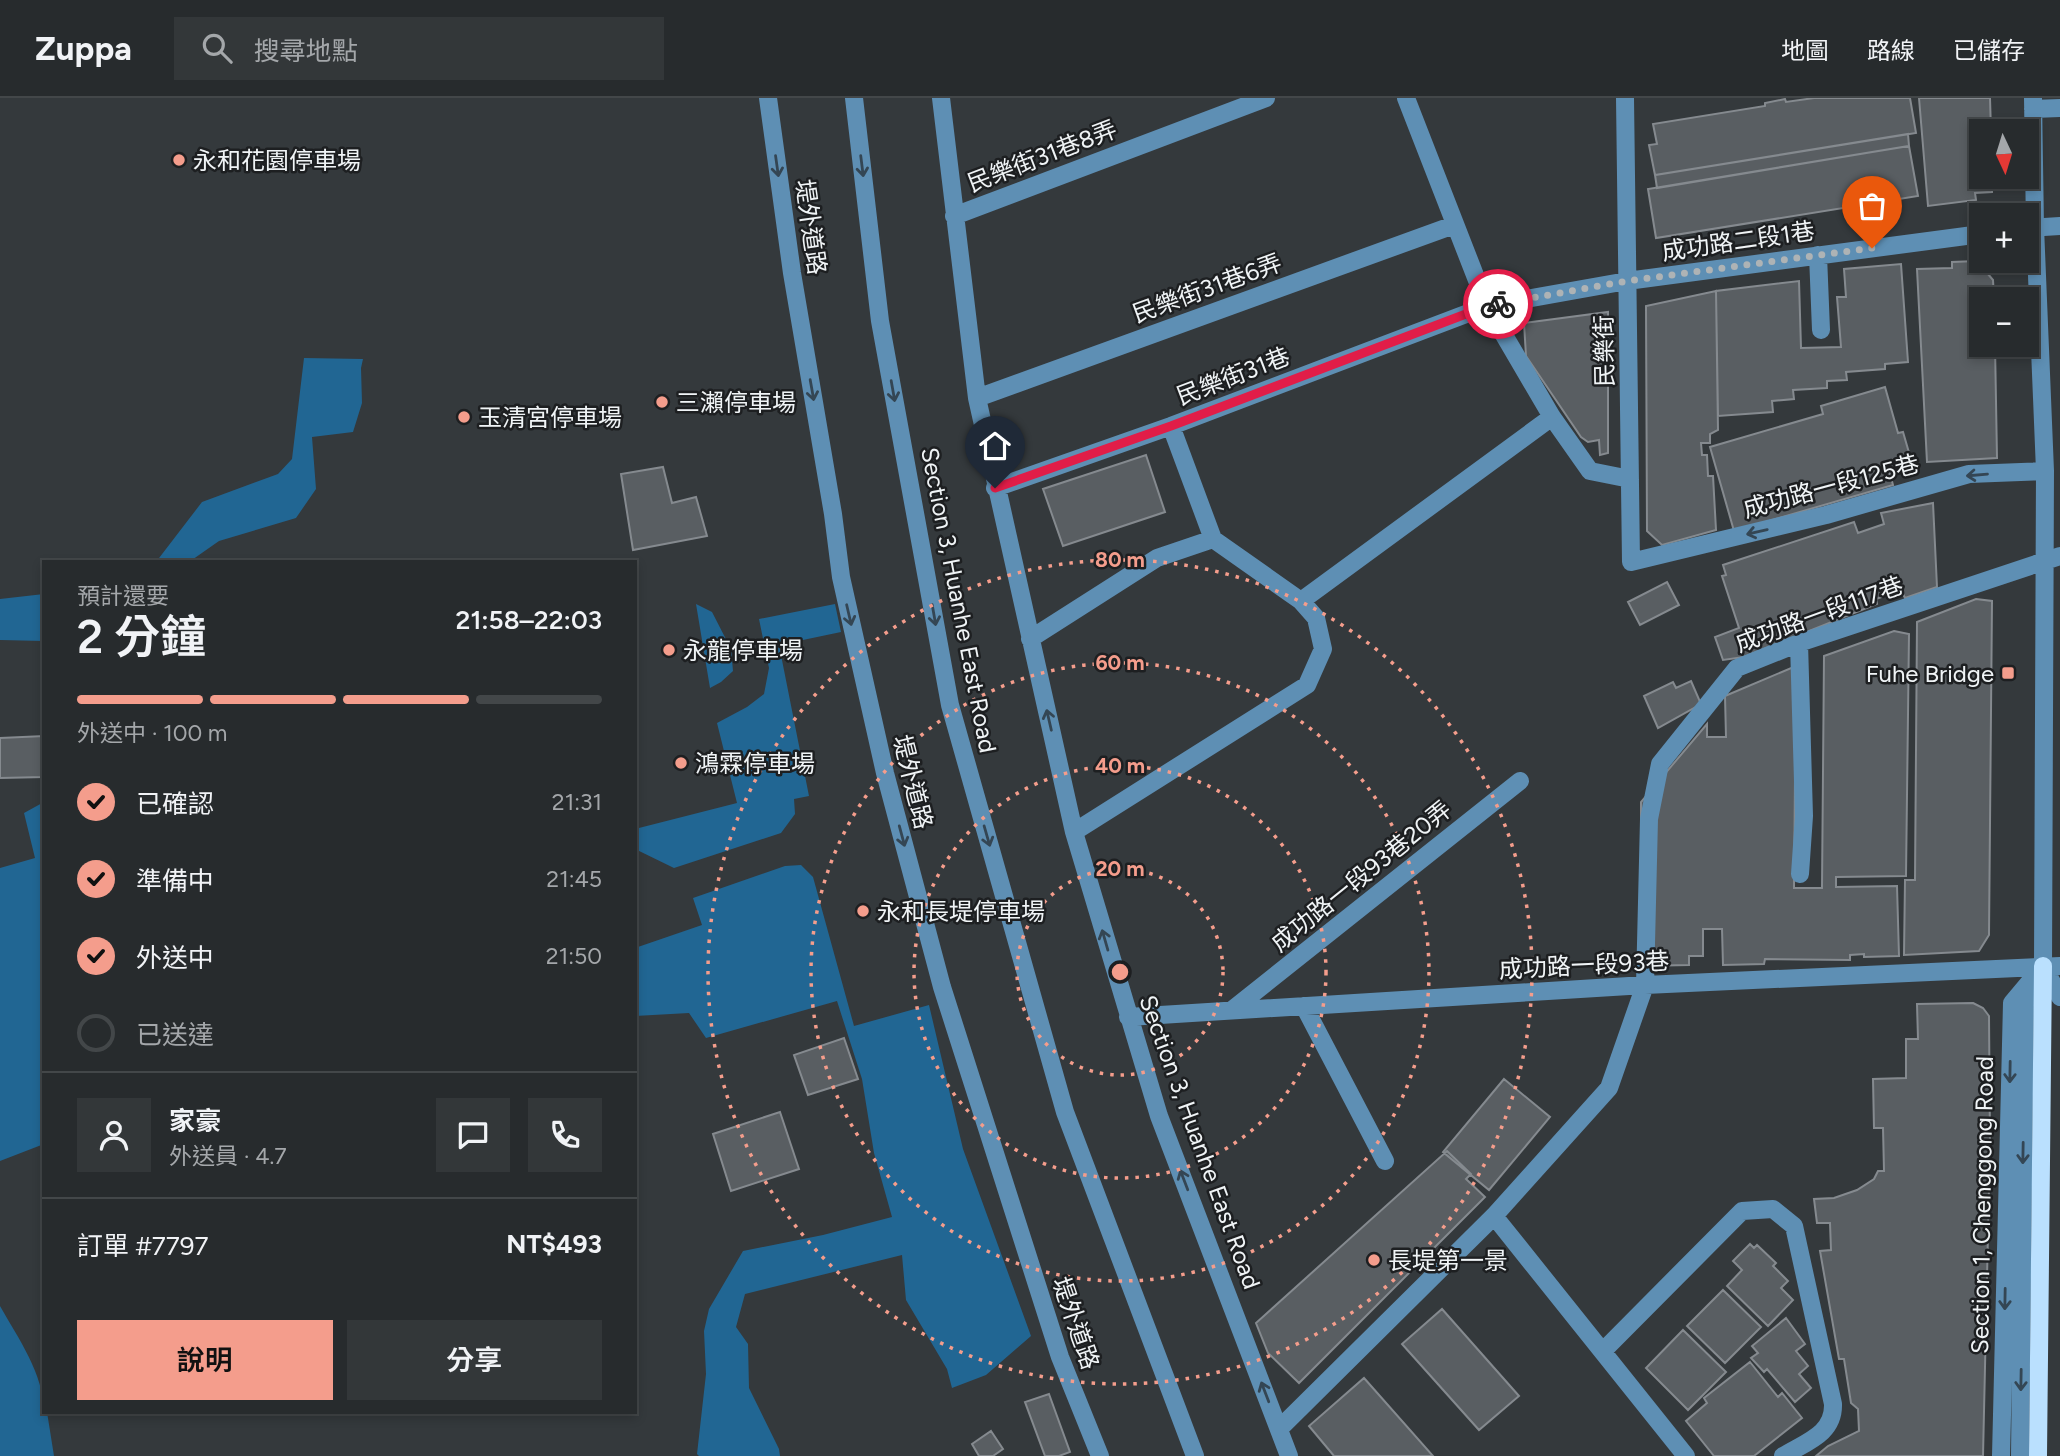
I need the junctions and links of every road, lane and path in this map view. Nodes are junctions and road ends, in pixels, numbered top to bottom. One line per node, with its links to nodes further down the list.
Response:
1 (768, 98): 46 (street, 堤外道路, one-way to 46)
2 (854, 98): 47 (street, Section 3, Huanhe East Road, one-way to 47)
3 (941, 98): 10 (street, Section 3, Huanhe East Road)
4 (1266, 98): 10 (street, 民樂街31巷8弄)
5 (1406, 98): 11 (street)
6 (1625, 98): 17 (street, 民樂街)
7 (2033, 104): 8 (street); 9 (street)
8 (2060, 108)
9 (2031, 203)
10 (954, 215): 20 (street, Section 3, Huanhe East Road)
11 (1454, 225): 18 (street); 20 (street, 民樂街31巷6弄)
12 (2060, 226): 13 (street)
13 (2039, 227)
14 (1969, 236): 15 (street, 成功路二段1巷)
15 (1818, 255): 17 (street, 成功路二段1巷); 19 (street)
16 (2034, 273): 23 (street)
17 (1627, 281): 18 (street, 民樂街31巷); 24 (street, 民樂街)
18 (1487, 306): 21 (street); 22 (street, 民樂街31巷)
19 (1821, 330)
20 (977, 398): 25 (street, Section 3, Huanhe East Road)
21 (1552, 417): 24 (street); 29 (street)
22 (1171, 426): 25 (street, 民樂街31巷); 26 (street)
23 (2045, 471): 27 (street); 28 (street, 成功路一段125巷, one-way to 28)
24 (1630, 479): 28 (street, 民樂街)
25 (995, 488): 30 (street, Section 3, Huanhe East Road)
26 (1213, 539): 29 (street); 30 (street)
27 (2053, 559): 31 (street, 成功路一段117巷); 35 (street)
28 (1631, 562)
29 (1301, 601): 33 (street)
30 (1031, 639): 33 (street, Section 3, Huanhe East Road, one-way to 30)
31 (1799, 643): 34 (street); 36 (street, 成功路一段117巷)
32 (1520, 781): 39 (street, 成功路一段93巷20弄)
33 (1074, 832): 40 (street, Section 3, Huanhe East Road, one-way to 33)
34 (1800, 874)
35 (2051, 966): 36 (street, 成功路一段93巷); 37 (street); 45 (main road); 51 (street, Section 1, Chenggong Road, one-way to 51); 52 (street, one-way to 52)
36 (1645, 985): 38 (street, 成功路一段93巷); 42 (street, 成功路一段117巷)
37 (2060, 997)
38 (1304, 1006): 39 (street, 成功路一段93巷); 41 (street)
39 (1232, 1010): 40 (street, 成功路一段93巷)
40 (1128, 1017): 44 (street, Section 3, Huanhe East Road, one-way to 40)
41 (1385, 1161)
42 (1494, 1216): 43 (street); 44 (street, 成功路一段117巷)
43 (1604, 1351): 49 (street); 50 (street)
44 (1279, 1429): 48 (street, Section 3, Huanhe East Road)
45 (2038, 1450)
46 (1100, 1456)
47 (1195, 1456)
48 (1289, 1456)
49 (1686, 1456)
50 (1783, 1456)
51 (2001, 1456)
52 (2020, 1456)

